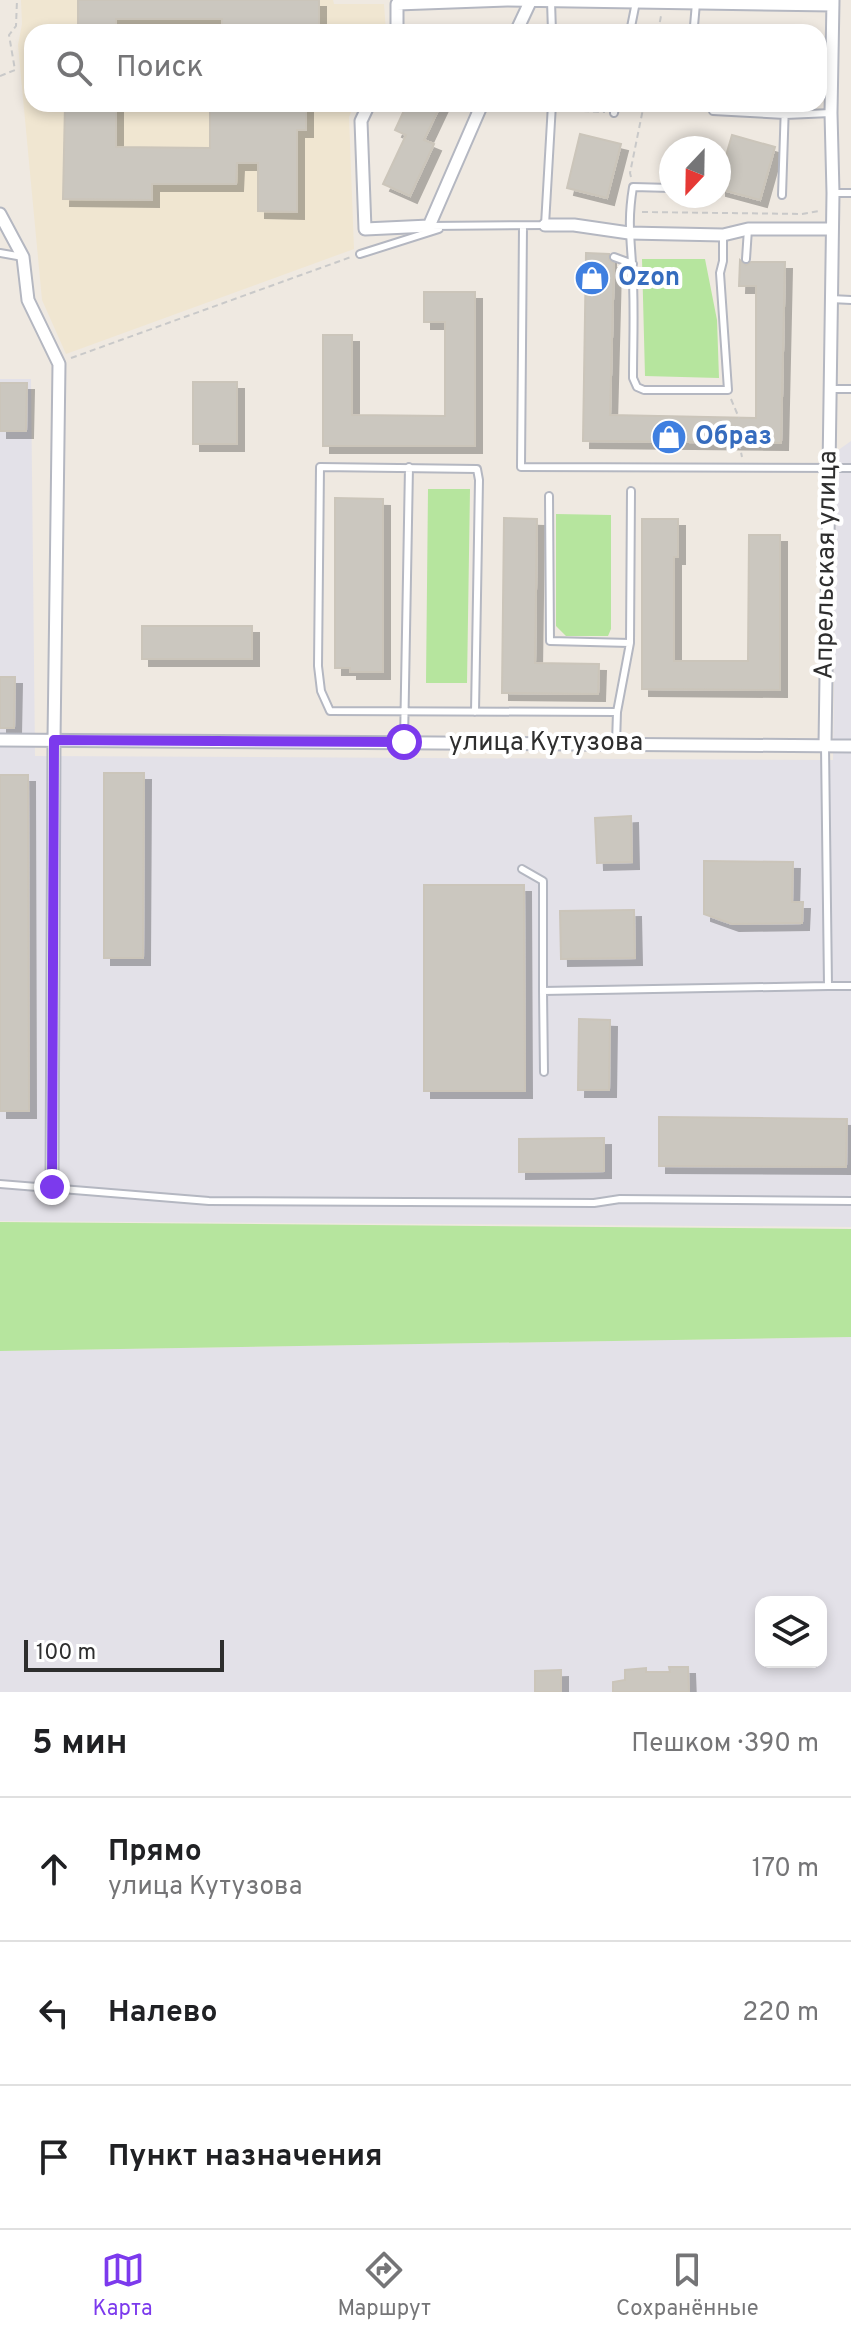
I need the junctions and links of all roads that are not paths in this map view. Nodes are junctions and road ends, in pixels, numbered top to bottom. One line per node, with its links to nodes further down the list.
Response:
1 (479, 0): 2 (street); 8 (street)
2 (507, 0): 3 (street)
3 (531, 0): 4 (street); 9 (street)
4 (551, 1): 5 (street); 10 (lane)
5 (636, 2): 6 (street); 11 (lane)
6 (696, 3): 7 (street); 12 (lane)
7 (833, 3): 17 (street, Апрельская улица)
8 (397, 24)
9 (520, 24)
10 (552, 24)
11 (632, 24)
12 (694, 24)
13 (365, 112): 25 (street)
14 (479, 112): 25 (street)
15 (552, 112): 24 (lane)
16 (731, 112): 18 (lane)
17 (831, 113): 18 (lane); 20 (street, Апрельская улица)
18 (785, 115): 22 (lane)
19 (659, 188): 30 (lane)
20 (833, 193): 21 (lane); 29 (street, Апрельская улица)
21 (851, 193)
22 (782, 195)
23 (0, 214): 34 (street)
24 (545, 225): 27 (lane); 30 (street)
25 (429, 226): 26 (lane)
26 (450, 226): 27 (lane); 33 (lane)
27 (523, 226): 43 (lane)
28 (748, 229): 29 (street); 31 (street); 36 (lane)
29 (832, 229): 38 (street, Апрельская улица)
30 (629, 233): 31 (street); 37 (lane)
31 (723, 235): 37 (lane)
32 (0, 253): 34 (lane)
33 (360, 254)
34 (23, 257): 52 (street)
35 (614, 257): 37 (lane)
36 (746, 259)
37 (633, 264)
38 (831, 299): 39 (lane); 40 (street, Апрельская улица)
39 (851, 300)
40 (830, 389): 41 (lane); 43 (street, Апрельская улица)
41 (851, 389)
42 (409, 467): 48 (lane); 48 (lane); 49 (lane)
43 (827, 468): 44 (lane); 55 (street, Апрельская улица)
44 (851, 468)
45 (631, 491): 47 (lane)
46 (549, 496): 47 (lane)
47 (630, 643): 50 (lane)
48 (404, 712): 49 (lane); 53 (lane)
49 (475, 712): 50 (lane)
50 (617, 712): 54 (lane)
51 (0, 740): 52 (street, улица Кутузова)
52 (54, 740): 53 (street, улица Кутузова); 63 (street)
53 (404, 742): 54 (street, улица Кутузова)
54 (616, 743): 55 (street, улица Кутузова)
55 (825, 746): 56 (street, улица Кутузова); 58 (lane)
56 (851, 746)
57 (522, 869): 60 (lane)
58 (828, 986): 59 (lane); 60 (lane)
59 (851, 986)
60 (543, 991): 61 (lane)
61 (544, 1072)
62 (0, 1184): 63 (lane)
63 (52, 1187): 64 (lane)
64 (851, 1201)

